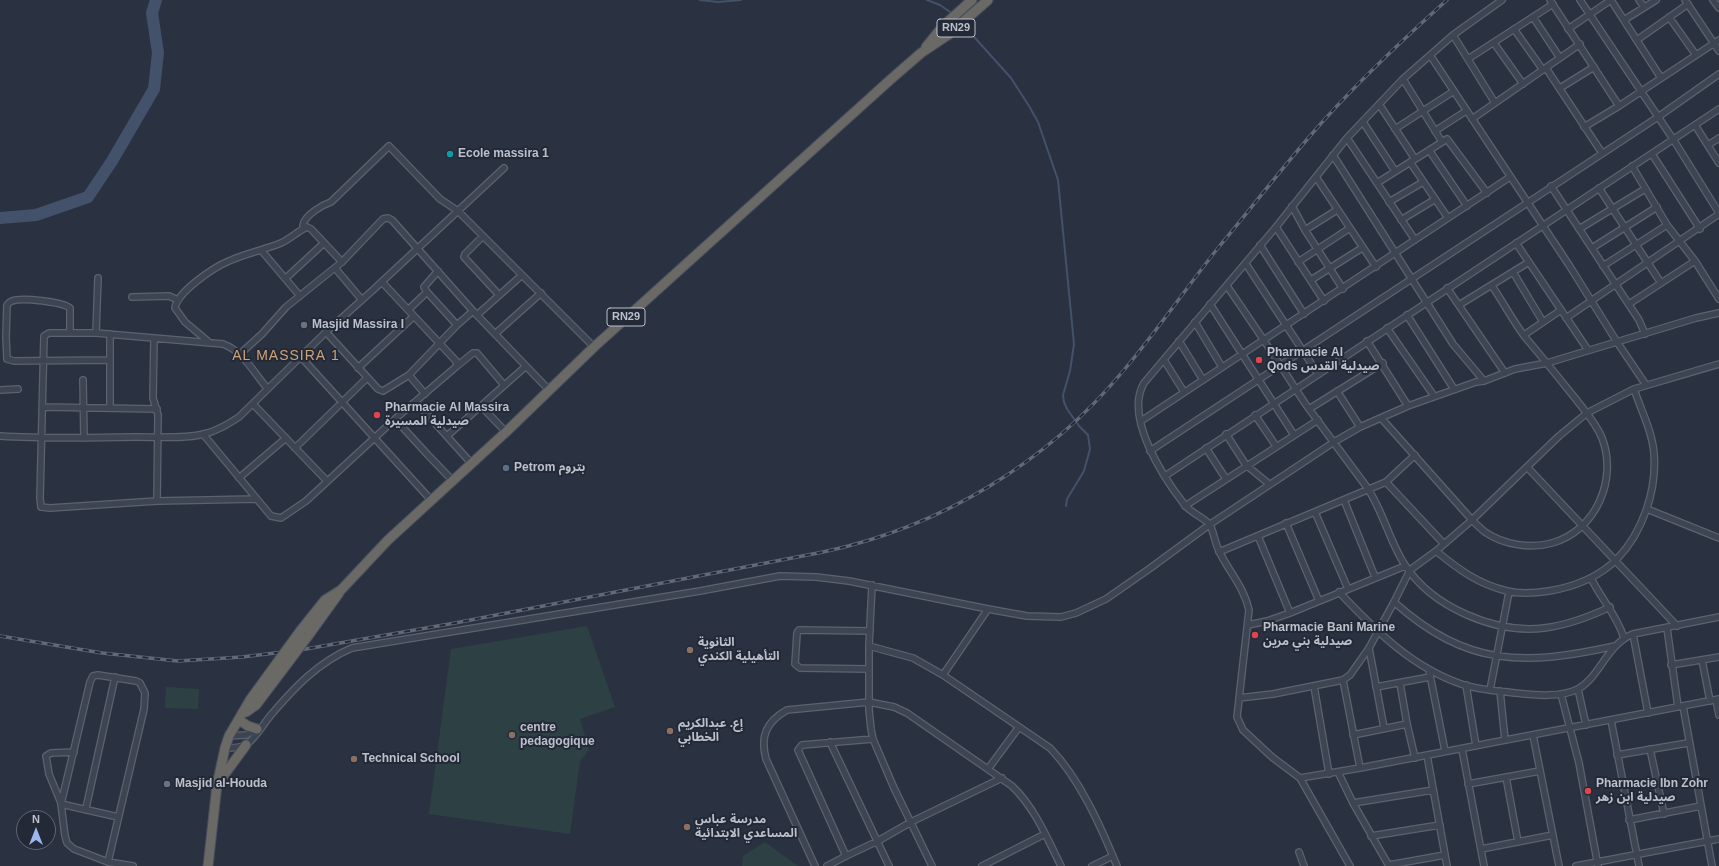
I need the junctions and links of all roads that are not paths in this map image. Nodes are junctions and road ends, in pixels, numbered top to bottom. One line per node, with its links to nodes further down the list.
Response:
1 (972, 0): 25 (highway, RN29)
2 (988, 0): 25 (highway, RN29)
3 (1502, 0): 19 (street)
4 (1580, 0): 13 (street)
5 (1611, 0): 13 (street); 16 (street)
6 (1639, 0): 11 (street)
7 (1656, 0): 11 (street)
8 (1713, 0): 12 (street)
9 (1552, 2): 14 (street); 18 (street)
10 (1686, 2): 15 (street); 21 (street)
11 (1644, 7): 16 (street)
12 (1719, 8)
13 (1589, 15): 18 (street); 38 (street)
14 (1533, 17): 17 (street); 28 (street)
15 (1669, 17): 20 (street); 27 (street)
16 (1624, 20): 20 (street)
17 (1514, 29): 22 (street); 31 (street)
18 (1568, 29): 23 (street)
19 (1453, 35): 26 (street); 29 (street)
20 (1637, 40): 33 (street)
21 (1716, 42): 24 (street); 27 (street)
22 (1494, 43): 29 (street); 35 (street)
23 (1580, 44): 28 (street); 30 (street)
24 (1719, 52)
25 (921, 53): 175 (highway, RN29)
26 (1430, 55): 34 (street); 37 (street)
27 (1696, 56): 33 (street)
28 (1560, 58): 31 (street)
29 (1468, 59): 39 (street)
30 (1594, 67): 36 (street); 41 (street)
31 (1544, 69): 35 (street); 36 (street)
32 (1719, 74): 45 (street)
33 (1661, 78): 38 (street)
34 (1402, 79): 40 (street); 44 (street)
35 (1523, 84): 39 (street)
36 (1560, 88): 49 (street)
37 (1454, 91): 43 (street); 44 (street)
38 (1641, 91): 41 (street); 45 (street)
39 (1495, 103): 46 (street)
40 (1379, 104): 47 (street); 50 (street)
41 (1619, 106): 49 (street)
42 (1719, 109): 48 (street)
43 (1466, 111): 46 (street); 51 (street)
44 (1423, 112): 50 (street); 51 (street)
45 (1658, 117): 54 (street); 58 (street)
46 (1472, 119): 68 (street)
47 (1363, 122): 52 (street); 66 (street)
48 (1695, 125): 54 (street); 56 (street)
49 (1584, 127): 58 (street)
50 (1395, 129): 61 (street)
51 (1435, 131): 55 (street)
52 (1348, 138): 60 (street); 70 (street)
53 (1719, 138): 56 (street)
54 (1673, 139): 59 (street); 85 (street)
55 (1442, 142): 57 (street); 74 (street)
56 (1708, 145): 63 (street)
57 (1429, 150): 61 (street); 79 (street)
58 (1602, 153): 71 (street)
59 (1652, 154): 64 (street); 95 (street)
60 (1333, 155): 67 (street); 109 (street)
61 (1415, 159): 62 (street)
62 (1410, 162): 66 (street); 69 (street)
63 (1719, 163)
64 (1632, 166): 72 (street); 73 (street)
65 (504, 168): 84 (street)
66 (1395, 172): 70 (street)
67 (1316, 177): 78 (street); 82 (street)
68 (1510, 177): 74 (street); 77 (street)
69 (1423, 182): 75 (street); 76 (street)
70 (1377, 183): 76 (street)
71 (1551, 186): 77 (street); 83 (street)
72 (1599, 188): 81 (street); 83 (street)
73 (1645, 189): 80 (street); 81 (street)
74 (1487, 193): 79 (street)
75 (1434, 200): 86 (street); 87 (street)
76 (1389, 202): 87 (street)
77 (1528, 202): 89 (street); 126 (street)
78 (1292, 206): 90 (street); 96 (street)
79 (1467, 206): 86 (street)
80 (1657, 207): 88 (street); 91 (street)
81 (1612, 208): 91 (street); 94 (street)
82 (1337, 210): 93 (street); 96 (street)
83 (1566, 210): 89 (street); 94 (street)
84 (458, 211): 92 (street); 97 (street); 106 (street)
85 (1719, 214): 95 (street)
86 (1448, 218): 98 (street)
87 (1401, 220): 98 (street)
88 (1668, 224): 99 (street); 103 (street)
89 (1542, 226): 101 (street); 143 (street)
90 (1276, 227): 102 (street); 112 (street)
91 (1625, 227): 103 (street); 105 (street)
92 (304, 228): 100 (street); 108 (street)
93 (1350, 228): 104 (street); 107 (street)
94 (1579, 229): 105 (street)
95 (1700, 229): 99 (street)
96 (1305, 230): 107 (street)
97 (484, 236): 122 (street); 136 (street)
98 (1415, 240): 109 (street)
99 (1680, 242): 110 (street); 114 (street)
100 (324, 243): 111 (street); 124 (street)
101 (1516, 243): 113 (street); 132 (street)
102 (1260, 245): 115 (street); 152 (street)
103 (1636, 245): 114 (street); 116 (street)
104 (1362, 248): 117 (street); 119 (street)
105 (1592, 248): 116 (street)
106 (418, 249): 111 (street); 120 (street); 127 (street)
107 (1317, 249): 112 (street); 119 (street)
108 (261, 250): 124 (street); 140 (street)
109 (1395, 254): 117 (street); 126 (street)
110 (1695, 261): 128 (street); 139 (street)
111 (342, 262): 118 (street)
112 (1298, 262): 125 (street)
113 (1529, 262): 121 (street); 149 (street)
114 (1647, 262): 128 (street); 129 (street)
115 (1246, 264): 130 (street); 159 (street)
116 (1603, 266): 129 (street)
117 (1376, 267): 133 (street)
118 (335, 268): 137 (street); 141 (street)
119 (1330, 269): 125 (street); 133 (street)
120 (438, 271): 134 (street); 150 (street)
121 (1513, 272): 131 (street); 157 (street)
122 (522, 275): 135 (street); 136 (street)
123 (98, 278): 163 (street)
124 (286, 278): 137 (street)
125 (1311, 280): 142 (street)
126 (1411, 280): 144 (street); 177 (street)
127 (382, 282): 141 (street); 148 (street)
128 (1661, 283): 146 (street)
129 (1616, 284): 143 (street); 146 (street)
130 (1226, 286): 145 (street); 169 (street)
131 (1492, 286): 147 (street); 167 (street)
132 (1447, 288): 144 (street); 147 (street)
133 (1343, 289): 142 (street)
134 (427, 292): 148 (street); 158 (street)
135 (540, 293): 165 (street); 175 (street)
136 (499, 295): 150 (street)
137 (300, 296): 178 (street)
138 (132, 297): 140 (street)
139 (1719, 299)
140 (178, 300): 173 (street)
141 (362, 300): 161 (street)
142 (1324, 301): 152 (street)
143 (1591, 301): 155 (street); 172 (street)
144 (1426, 302): 153 (street); 199 (street)
145 (1210, 304): 156 (street); 179 (street)
146 (1629, 304): 166 (street)
147 (1459, 305): 192 (street)
148 (408, 310): 154 (street)
149 (1561, 310): 155 (street); 157 (street)
150 (475, 313): 158 (street); 165 (street)
151 (1719, 313): 166 (street)
152 (1304, 314): 159 (street)
153 (1406, 315): 160 (street); 205 (street)
154 (414, 317): 174 (street); 191 (street)
155 (1566, 318): 176 (street)
156 (1195, 322): 170 (street); 190 (street)
157 (1543, 322): 167 (street)
158 (457, 325): 174 (street)
159 (1286, 325): 169 (street); 177 (street)
160 (1387, 328): 171 (street); 212 (street)
161 (326, 332): 180 (street); 191 (street)
162 (70, 333): 163 (street); 183 (street); 183 (street)
163 (96, 333): 164 (street)
164 (110, 334): 168 (street); 181 (street)
165 (495, 334): 189 (street)
166 (1645, 334): 172 (street)
167 (1524, 335): 185 (street)
168 (154, 338): 173 (street); 222 (street)
169 (1263, 340): 179 (street); 186 (street)
170 (1179, 341): 182 (street); 197 (street)
171 (1367, 341): 184 (street); 193 (street)
172 (1617, 342): 176 (street); 201 (street)
173 (210, 343): 178 (street)
174 (440, 344): 187 (street); 194 (street)
175 (594, 347): 208 (highway, RN29)
176 (1588, 350): 185 (street)
177 (1303, 351): 186 (street); 193 (street)
178 (240, 354): 202 (street)
179 (1242, 354): 190 (street); 198 (street)
180 (301, 357): 202 (street); 213 (street)
181 (110, 360): 183 (street); 221 (street)
182 (1164, 360): 210 (street); 229 (street)
183 (43, 361): 219 (street)
184 (1383, 363): 209 (street); 218 (street)
185 (1546, 363): 192 (street); 224 (street)
186 (1281, 365): 198 (street); 204 (street)
187 (457, 366): 200 (street); 211 (street)
188 (1718, 366): 201 (street)
189 (525, 367): 200 (street); 208 (street)
190 (1222, 367): 197 (street)
191 (358, 368): 195 (street)
192 (1504, 373): 199 (street)
193 (1318, 374): 204 (street)
194 (409, 375): 195 (street); 211 (street)
195 (367, 378): 213 (street)
196 (83, 380): 220 (street)
197 (1203, 380): 210 (street)
198 (1258, 380): 215 (street); 246 (street)
199 (1484, 381): 205 (street)
200 (504, 385): 217 (street)
201 (1646, 385): 206 (street)
202 (267, 388): 216 (street)
203 (18, 389): 207 (street)
204 (1295, 389): 215 (street); 223 (street)
205 (1454, 389): 212 (street)
206 (1634, 389): 224 (street); 264 (street)
207 (0, 390)
208 (549, 390): 231 (highway, RN29)
209 (1337, 391): 223 (street); 230 (street)
210 (1184, 392): 229 (street)
211 (425, 394): 214 (street)
212 (1434, 396): 218 (street)
213 (342, 402): 238 (street); 244 (street)
214 (416, 402): 226 (street); 236 (street)
215 (1274, 403): 225 (street); 234 (street)
216 (253, 404): 232 (street); 240 (street)
217 (481, 406): 231 (street); 236 (street)
218 (1408, 406): 227 (street)
219 (42, 407): 220 (street); 241 (street)
220 (84, 408): 221 (street); 239 (street)
221 (110, 408): 222 (street)
222 (157, 409): 237 (street)
223 (1309, 409): 228 (street)
224 (1587, 413): 250 (street); 269 (street)
225 (1255, 415): 233 (street); 243 (street)
226 (395, 419): 238 (street); 254 (street)
227 (1382, 419): 230 (street); 247 (street)
228 (1318, 420): 234 (street); 242 (street)
229 (1141, 421): 246 (street)
230 (1360, 427): 242 (street)
231 (506, 432): 248 (highway, RN29)
232 (203, 434): 237 (street); 252 (street)
233 (1226, 434): 245 (street); 249 (street)
234 (1294, 435): 243 (street)
235 (0, 436): 241 (street)
236 (447, 436): 248 (street)
237 (158, 437): 239 (street); 262 (street)
238 (375, 437): 255 (street); 260 (street)
239 (84, 438): 241 (street)
240 (286, 438): 244 (street); 252 (street)
241 (42, 439): 262 (street)
242 (1334, 442): 257 (street); 258 (street)
243 (1276, 446): 249 (street)
244 (295, 448): 255 (street)
245 (1206, 448): 251 (street); 253 (street)
246 (1150, 451): 251 (street)
247 (1415, 455): 256 (street); 266 (street)
248 (471, 463): 254 (highway, RN29)
249 (1246, 465): 253 (street); 257 (street)
250 (1527, 467): 266 (street); 269 (street)
251 (1165, 476): 263 (street)
252 (239, 478): 259 (street)
253 (1226, 479): 263 (street)
254 (452, 480): 260 (highway, RN29)
255 (327, 481): 259 (street)
256 (1386, 482): 258 (street); 272 (street)
257 (1269, 484): 268 (street)
258 (1369, 490): 261 (street); 276 (street)
259 (256, 499): 262 (street)
260 (431, 500): 324 (highway, RN29, bridge)
261 (1344, 500): 265 (street); 277 (street)
262 (158, 501)
263 (1185, 506): 268 (street)
264 (1647, 509): 271 (street); 275 (street)
265 (1315, 512): 267 (street); 280 (street)
266 (1472, 520): 269 (street); 272 (street)
267 (1286, 523): 270 (street); 283 (street)
268 (1209, 525): 274 (street); 286 (street)
269 (1583, 526): 275 (street)
270 (1258, 536): 274 (street); 287 (street)
271 (1719, 538)
272 (1444, 544): 273 (street)
273 (1436, 551): 276 (street); 282 (street)
274 (1219, 552): 289 (street)
275 (1616, 560): 278 (street); 291 (street)
276 (1407, 568): 277 (street); 284 (street); 290 (street)
277 (1375, 577): 280 (street)
278 (1591, 578): 282 (street); 285 (street)
279 (872, 586): 286 (street); 293 (street); 328 (street)
280 (1348, 589): 281 (street)
281 (1339, 592): 283 (street); 294 (street)
282 (1508, 592): 290 (street)
283 (1319, 601): 287 (street)
284 (1394, 602): 294 (street); 300 (street)
285 (1610, 607): 290 (street); 296 (street)
286 (988, 610): 306 (street)
287 (1290, 613): 289 (street)
288 (1719, 617): 291 (street)
289 (1248, 625): 318 (street)
290 (1502, 626): 300 (street)
291 (1677, 626): 292 (street)
292 (1667, 628): 295 (street); 303 (street)
293 (870, 631): 297 (street); 304 (street)
294 (1377, 632): 299 (street); 305 (street)
295 (1633, 634): 296 (street); 322 (street)
296 (1624, 638): 298 (street)
297 (869, 646): 304 (street); 306 (street)
298 (1614, 646): 300 (street); 314 (street)
299 (1369, 648): 309 (street); 313 (street)
300 (1496, 657): 315 (street)
301 (1719, 657): 302 (street)
302 (1702, 660): 303 (street); 319 (street)
303 (1671, 665): 321 (street)
304 (869, 669): 320 (street)
305 (1429, 670): 308 (street); 311 (street)
306 (943, 675): 329 (street)
307 (115, 677): 345 (street); 363 (street); 365 (street)
308 (1430, 677): 310 (street); 344 (street)
309 (1343, 680): 312 (street); 332 (street)
310 (1400, 683): 313 (street); 326 (street)
311 (1466, 685): 315 (street); 340 (street)
312 (1314, 686): 318 (street); 353 (street)
313 (1376, 687): 330 (street)
314 (1578, 689): 317 (street); 327 (street)
315 (1490, 690): 316 (street)
316 (1500, 691): 317 (street); 336 (street)
317 (1561, 694): 331 (street)
318 (1239, 698): 356 (street)
319 (1715, 700): 321 (street); 323 (street)
320 (869, 702): 335 (street); 350 (street); 387 (street)
321 (1680, 707): 322 (street); 338 (street)
322 (1648, 713): 325 (street)
323 (1719, 715)
324 (242, 716): 328 (highway); 334 (highway, RN29)
325 (1611, 720): 327 (street); 347 (street)
326 (1407, 724): 330 (street); 348 (street)
327 (1586, 725): 331 (street)
328 (260, 727): 334 (street); 339 (street)
329 (1019, 727): 350 (street); 381 (street)
330 (1384, 728): 332 (street)
331 (1570, 729): 333 (street); 383 (street)
332 (1353, 735): 349 (street)
333 (1533, 735): 336 (street); 351 (street)
334 (229, 736): 341 (highway, RN29)
335 (873, 739): 337 (street); 367 (street)
336 (1506, 740): 340 (street)
337 (830, 742): 373 (street); 380 (street)
338 (1688, 743): 343 (street); 362 (street)
339 (246, 745): 341 (street); 358 (highway)
340 (1476, 746): 342 (street)
341 (225, 748): 358 (highway, RN29)
342 (1462, 749): 344 (street); 357 (street)
343 (1650, 749): 347 (street); 364 (street)
344 (1445, 751): 346 (street)
345 (74, 752): 361 (street); 361 (street)
346 (1427, 755): 348 (street); 359 (street)
347 (1617, 755): 366 (street)
348 (1415, 758): 349 (street)
349 (1360, 768): 352 (street)
350 (988, 769): 355 (street)
351 (1540, 771): 354 (street); 370 (street)
352 (1338, 772): 353 (street); 360 (street)
353 (1329, 774): 356 (street)
354 (1506, 777): 357 (street); 375 (street)
355 (1002, 778): 367 (street); 369 (street)
356 (1300, 778): 396 (street)
357 (1468, 784): 376 (street)
358 (217, 785): 386 (highway, RN29)
359 (1433, 790): 360 (street); 368 (street)
360 (1352, 803): 371 (street)
361 (61, 804): 363 (street); 382 (street)
362 (1701, 806): 364 (street); 374 (street)
363 (86, 808): 365 (street)
364 (1664, 814): 366 (street)
365 (118, 817): 382 (street)
366 (1629, 820): 378 (street)
367 (911, 822): 373 (street); 390 (street)
368 (1440, 825): 371 (street); 379 (street)
369 (1045, 834): 391 (street); 392 (street)
370 (1553, 835): 375 (street); 399 (street)
371 (1371, 836): 384 (street)
372 (1719, 839): 374 (street)
373 (878, 841): 380 (street); 389 (street)
374 (1708, 841): 378 (street); 402 (street)
375 (1518, 842): 376 (street)
376 (1481, 849): 398 (street)
377 (1299, 852): 395 (street)
378 (1636, 854): 383 (street); 401 (street)
379 (1445, 855): 384 (street); 397 (street)
380 (846, 856): 388 (street)
381 (1113, 856): 393 (street); 394 (street)
382 (108, 862): 385 (street)
383 (1598, 864): 400 (street)
384 (1389, 865)
385 (133, 866)
386 (208, 866)
387 (815, 866)
388 (827, 866)
389 (889, 866)
390 (932, 866)
391 (982, 866)
392 (1061, 866)
393 (1092, 866)
394 (1118, 866)
395 (1304, 866)
396 (1350, 866)
397 (1447, 866)
398 (1484, 866)
399 (1559, 866)
400 (1576, 866)
401 (1638, 866)
402 (1712, 866)

